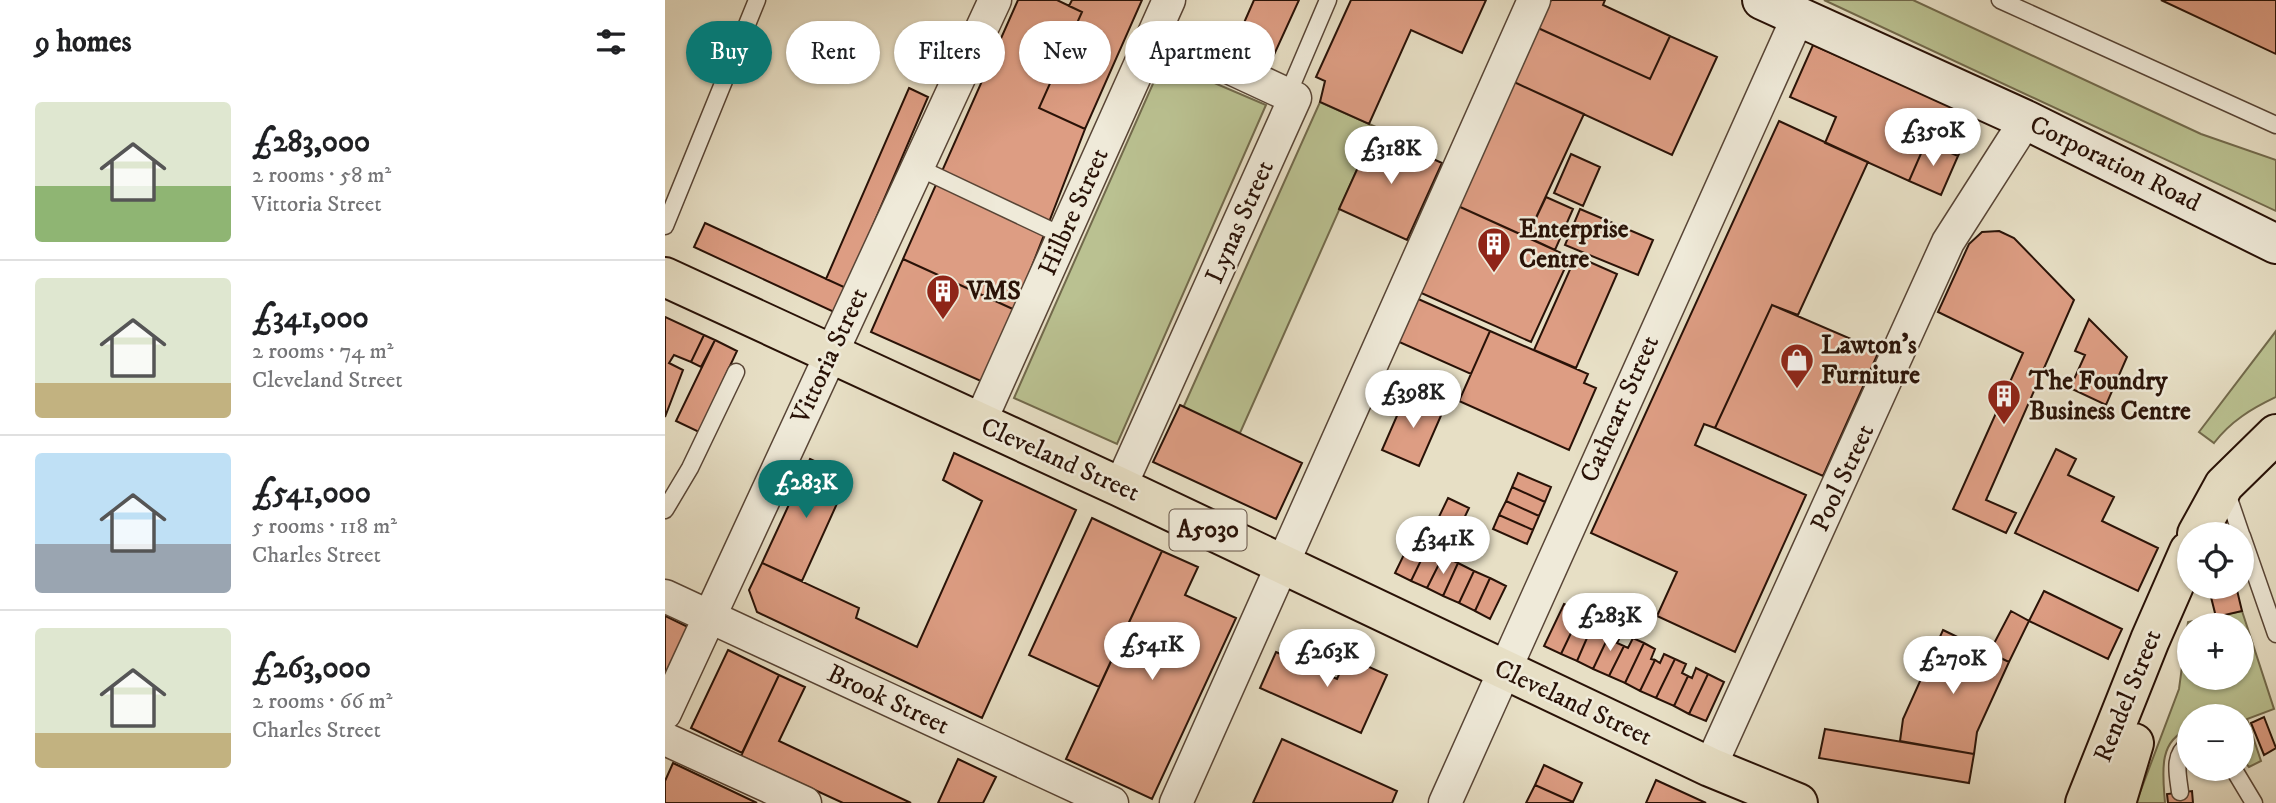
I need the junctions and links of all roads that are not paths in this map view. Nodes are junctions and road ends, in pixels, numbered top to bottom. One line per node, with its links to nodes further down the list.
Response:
1 (757, 0): 16 (lane)
2 (995, 0): 15 (street, Vittoria Street)
3 (1169, 0): 9 (street, Hilbre Street)
4 (1328, 0): 12 (lane)
5 (1534, 0): 29 (street)
6 (1762, 0): 8 (main road, Corporation Road)
7 (2000, 0): 14 (lane)
8 (1798, 17): 13 (main road, Corporation Road); 36 (street, Cathcart Street)
9 (1160, 21)
10 (1132, 84): 17 (street, Hilbre Street)
11 (1266, 84): 12 (street)
12 (1288, 94): 25 (street, Lynas Street)
13 (2026, 120): 18 (main road, Corporation Road); 40 (street, Pool Street)
14 (2276, 125)
15 (917, 167): 17 (lane); 20 (street, Vittoria Street)
16 (665, 226)
17 (1063, 236): 22 (street, Hilbre Street)
18 (2276, 244)
19 (665, 277): 20 (main road, Cleveland Street / A5030)
20 (830, 355): 22 (main road, Cleveland Street / A5030); 34 (street, Vittoria Street)
21 (736, 372): 26 (lane)
22 (979, 424): 25 (main road, Cleveland Street / A5030)
23 (2270, 451): 24 (main road)
24 (2224, 485): 27 (main road); 28 (lane)
25 (1120, 487): 29 (main road, Cleveland Street / A5030)
26 (665, 510)
27 (2204, 522)
28 (2237, 522)
29 (1281, 565): 36 (main road, Cleveland Street / A5030); 47 (street)
30 (2254, 572): 35 (lane)
31 (2177, 579): 32 (main road, Rendel Street)
32 (2170, 595): 38 (main road, Rendel Street); 52 (main road)
33 (665, 597): 34 (street, Brook Street)
34 (709, 617): 37 (street, Vittoria Street); 44 (street, Brook Street)
35 (2276, 634)
36 (1502, 670): 40 (main road, Cleveland Street / A5030); 48 (street, Cathcart Street)
37 (665, 713)
38 (2113, 734): 50 (main road); 51 (main road, Rendel Street)
39 (665, 739): 45 (street)
40 (1710, 767): 49 (main road, Cleveland Street / A5030)
41 (2179, 781): 43 (lane)
42 (2241, 781): 53 (lane)
43 (2180, 792)
44 (1068, 794): 46 (street, Brook Street)
45 (805, 803)
46 (1112, 803)
47 (1176, 803)
48 (1445, 803)
49 (1798, 803)
50 (2064, 803)
51 (2085, 803)
52 (2116, 803)
53 (2254, 803)

